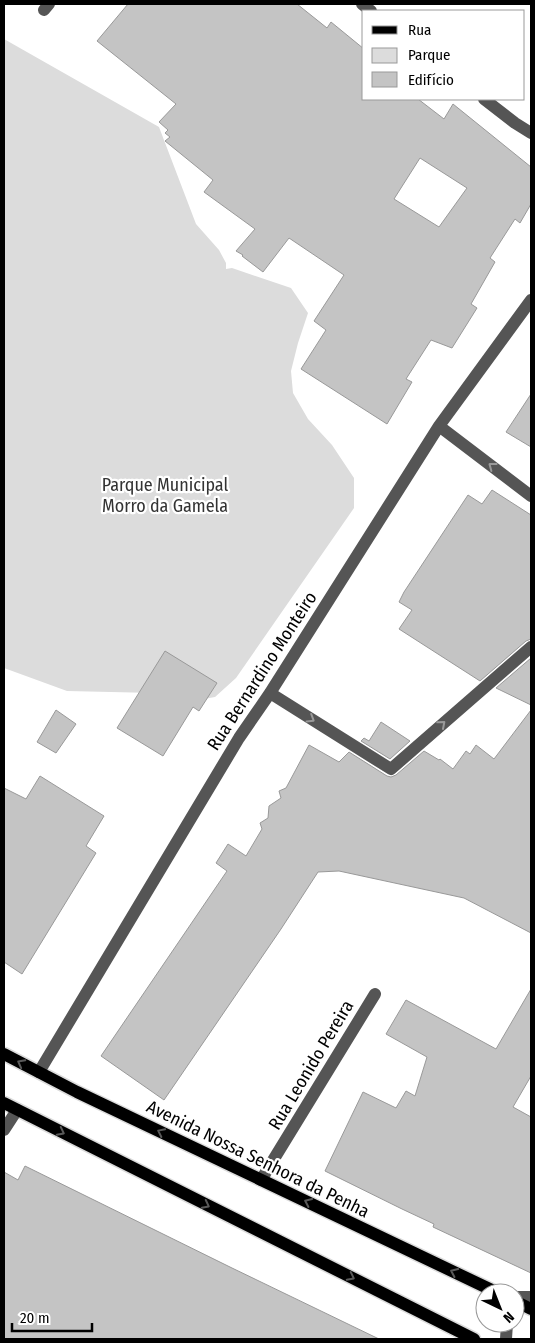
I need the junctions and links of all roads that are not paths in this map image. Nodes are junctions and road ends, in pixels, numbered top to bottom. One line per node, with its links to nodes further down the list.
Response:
1 (485, 100): 2 (street)
2 (515, 122): 3 (street); 4 (street)
3 (531, 126)
4 (531, 133)
5 (531, 300): 6 (street, Rua Bernardino Monteiro)
6 (439, 426): 7 (street, one-way to 6); 9 (street, Rua Bernardino Monteiro)
7 (531, 496)
8 (531, 647): 9 (street, one-way to 8)
9 (270, 693): 12 (street, Rua Bernardino Monteiro)
10 (375, 994): 16 (street, Rua Leonido Pereira)
11 (4, 1054): 12 (main road, Avenida Nossa Senhora da Penha, one-way to 11)
12 (39, 1072): 16 (main road, Avenida Nossa Senhora da Penha, one-way to 12)
13 (4, 1103): 14 (main road)
14 (17, 1110): 15 (street); 18 (main road, one-way to 18)
15 (4, 1130)
16 (261, 1180): 17 (main road, Avenida Nossa Senhora da Penha, one-way to 16)
17 (477, 1283)
18 (474, 1339)

